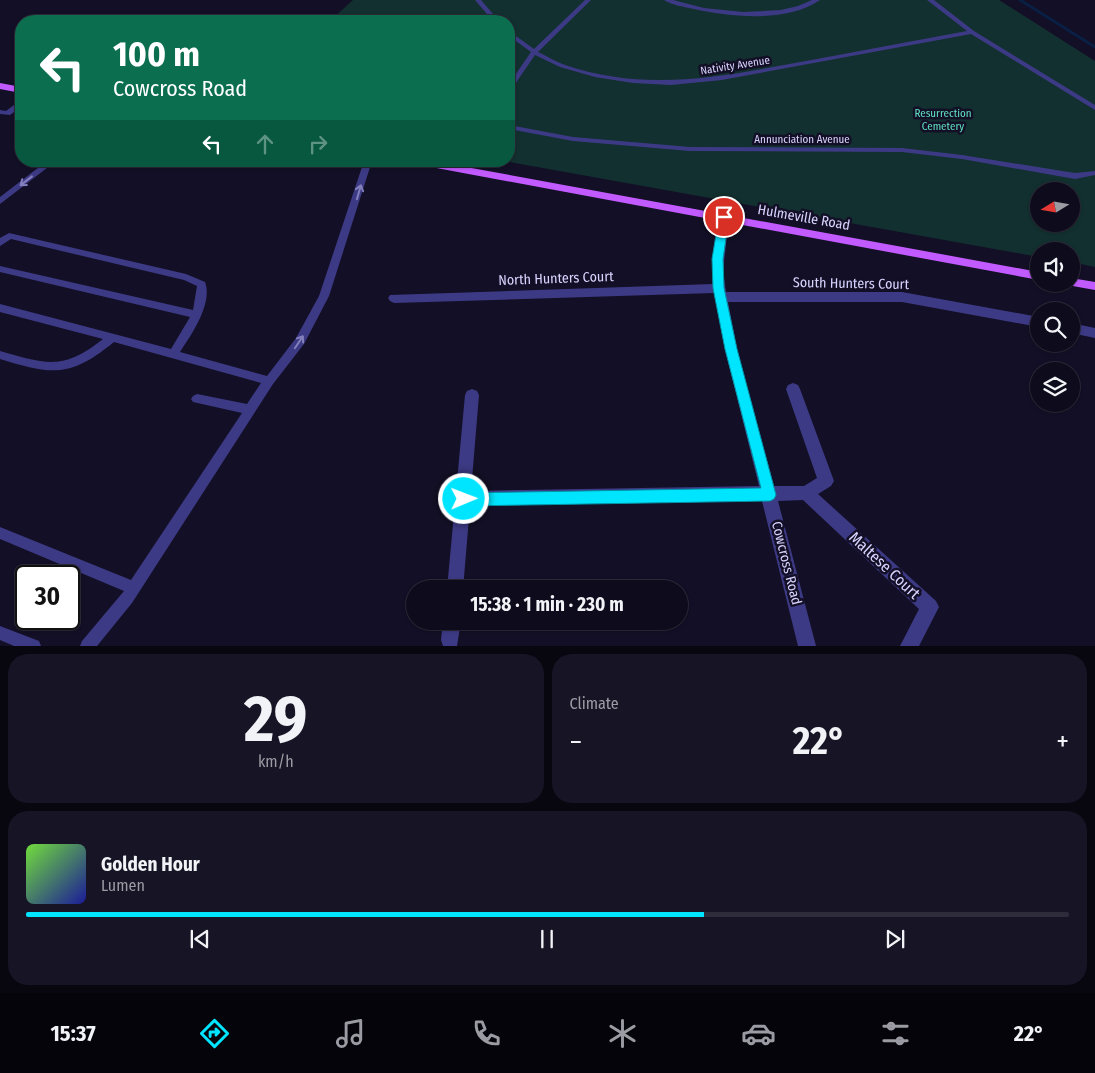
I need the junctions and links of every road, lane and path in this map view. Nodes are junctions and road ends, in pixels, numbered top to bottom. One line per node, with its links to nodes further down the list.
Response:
1 (478, 0): 6 (lane)
2 (588, 0): 9 (lane)
3 (667, 0): 4 (lane)
4 (818, 0)
5 (930, 0): 7 (lane)
6 (491, 15)
7 (972, 32): 9 (lane, Nativity Avenue); 14 (lane)
8 (515, 38): 9 (lane, Nativity Avenue)
9 (534, 52): 10 (lane)
10 (515, 80)
11 (0, 86): 12 (main road)
12 (15, 89)
13 (15, 108): 15 (lane)
14 (1095, 108)
15 (0, 112)
16 (515, 128): 20 (lane, Annunciation Avenue)
17 (44, 167): 21 (lane, one-way to 21)
18 (366, 167): 38 (lane, one-way to 18)
19 (470, 167): 22 (main road, Hulmeville Road)
20 (1095, 172)
21 (0, 201)
22 (724, 217): 25 (main road, Hulmeville Road); 28 (street, Cowcross Road)
23 (0, 243): 31 (lane)
24 (0, 269): 31 (lane)
25 (1030, 274)
26 (1080, 284): 27 (main road)
27 (1095, 286)
28 (719, 293): 29 (street, North Hunters Court); 32 (street, South Hunters Court); 44 (street, Cowcross Road)
29 (394, 298)
30 (1, 310): 35 (lane)
31 (197, 315): 36 (lane)
32 (1030, 320)
33 (1080, 330): 34 (street)
34 (1095, 333)
35 (112, 338): 36 (lane); 37 (lane)
36 (173, 354): 38 (lane)
37 (0, 355)
38 (270, 382): 42 (lane)
39 (794, 388): 43 (street)
40 (472, 395): 45 (street)
41 (196, 400): 42 (lane)
42 (250, 410): 48 (lane)
43 (806, 493): 44 (street); 55 (street, Maltese Court)
44 (770, 495): 45 (street); 54 (street, Cowcross Road)
45 (464, 499): 47 (street)
46 (0, 533): 48 (lane)
47 (456, 580)
48 (133, 588): 53 (lane)
49 (451, 630): 51 (street)
50 (0, 633): 52 (lane)
51 (450, 640)
52 (34, 646)
53 (87, 646)
54 (807, 646)
55 (909, 646)

